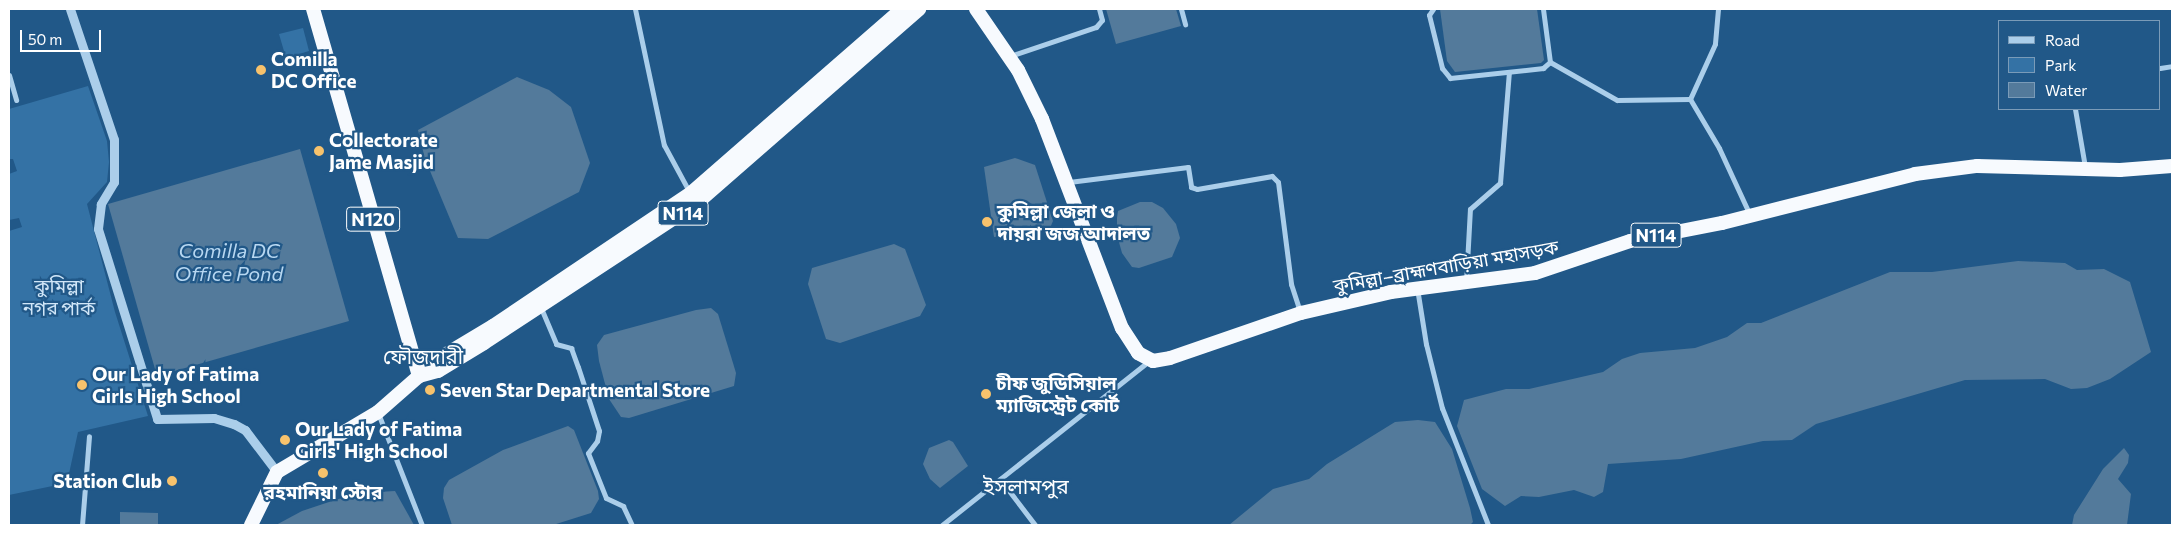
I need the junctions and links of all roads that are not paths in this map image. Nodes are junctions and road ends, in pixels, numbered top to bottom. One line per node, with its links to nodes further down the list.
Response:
1 (70, 9): 34 (street)
2 (312, 9): 31 (highway, N120)
3 (635, 9): 24 (street)
4 (902, 9): 13 (highway, N114)
5 (919, 9): 13 (highway, N114)
6 (976, 9): 14 (highway)
7 (1100, 9): 14 (street)
8 (1181, 9): 12 (street)
9 (1433, 9): 16 (street)
10 (1543, 9): 15 (street)
11 (1718, 9): 18 (street)
12 (1185, 24)
13 (878, 39): 24 (highway, N114)
14 (1009, 56): 23 (highway)
15 (1550, 62): 16 (street); 18 (street)
16 (1509, 72): 26 (street)
17 (9, 76): 19 (street)
18 (1690, 99): 25 (street)
19 (16, 100)
20 (2075, 110): 22 (street)
21 (2172, 166): 22 (highway, কুমিল্লা–ব্রাহ্মণবাড়িয়া মহাসড়ক / N114)
22 (2086, 170): 25 (highway, কুমিল্লা–ব্রাহ্মণবাড়িয়া মহাসড়ক / N114)
23 (1069, 182): 29 (street); 30 (highway)
24 (694, 198): 28 (highway, N114); 31 (highway, N114)
25 (1750, 216): 26 (highway, কুমিল্লা–ব্রাহ্মণবাড়িয়া মহাসড়ক / N114)
26 (1466, 284): 27 (highway, কুমিল্লা–ব্রাহ্মণবাড়িয়া মহাসড়ক / N114)
27 (1417, 288): 29 (highway, কুমিল্লা–ব্রাহ্মণবাড়িয়া মহাসড়ক / N114); 42 (street)
28 (541, 308): 31 (highway, N114); 39 (street)
29 (1301, 313): 30 (highway, কুমিল্লা–ব্রাহ্মণবাড়িয়া মহাসড়ক / N114)
30 (1149, 360): 35 (street)
31 (419, 376): 32 (highway)
32 (378, 412): 34 (highway); 38 (street)
33 (89, 436): 36 (street)
34 (277, 472): 37 (highway)
35 (1000, 479): 40 (street); 41 (street)
36 (82, 525)
37 (251, 525)
38 (422, 525)
39 (632, 525)
40 (942, 525)
41 (1036, 525)
42 (1488, 525)

